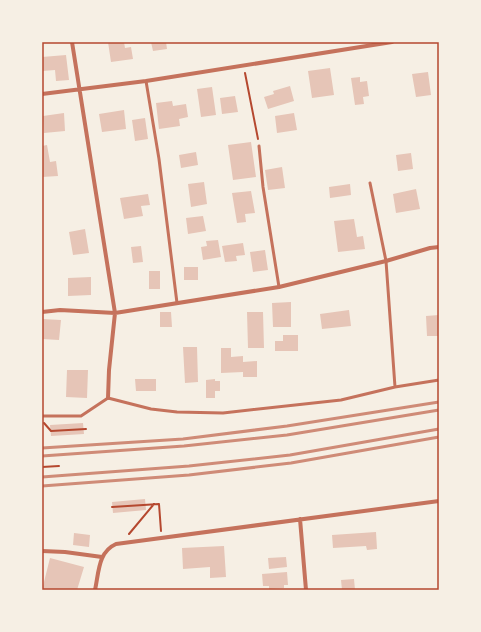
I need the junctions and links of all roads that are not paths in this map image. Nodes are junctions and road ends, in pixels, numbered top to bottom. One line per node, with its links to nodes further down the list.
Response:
1 (72, 42): 4 (street)
2 (391, 42): 3 (street)
3 (146, 81): 4 (street); 11 (lane)
4 (80, 90): 5 (street); 13 (street)
5 (42, 94)
6 (259, 146): 10 (lane)
7 (370, 183): 9 (lane)
8 (439, 247): 9 (street)
9 (386, 261): 10 (street); 15 (lane)
10 (279, 287): 11 (street)
11 (177, 303): 13 (street)
12 (42, 312): 13 (street)
13 (115, 312): 16 (street)
14 (439, 380): 15 (lane)
15 (395, 387): 16 (lane)
16 (108, 398): 17 (lane)
17 (42, 416)
18 (439, 501): 19 (street)
19 (300, 519): 21 (street); 23 (street)
20 (42, 551): 21 (street)
21 (102, 557): 22 (street)
22 (95, 590)
23 (306, 590)

